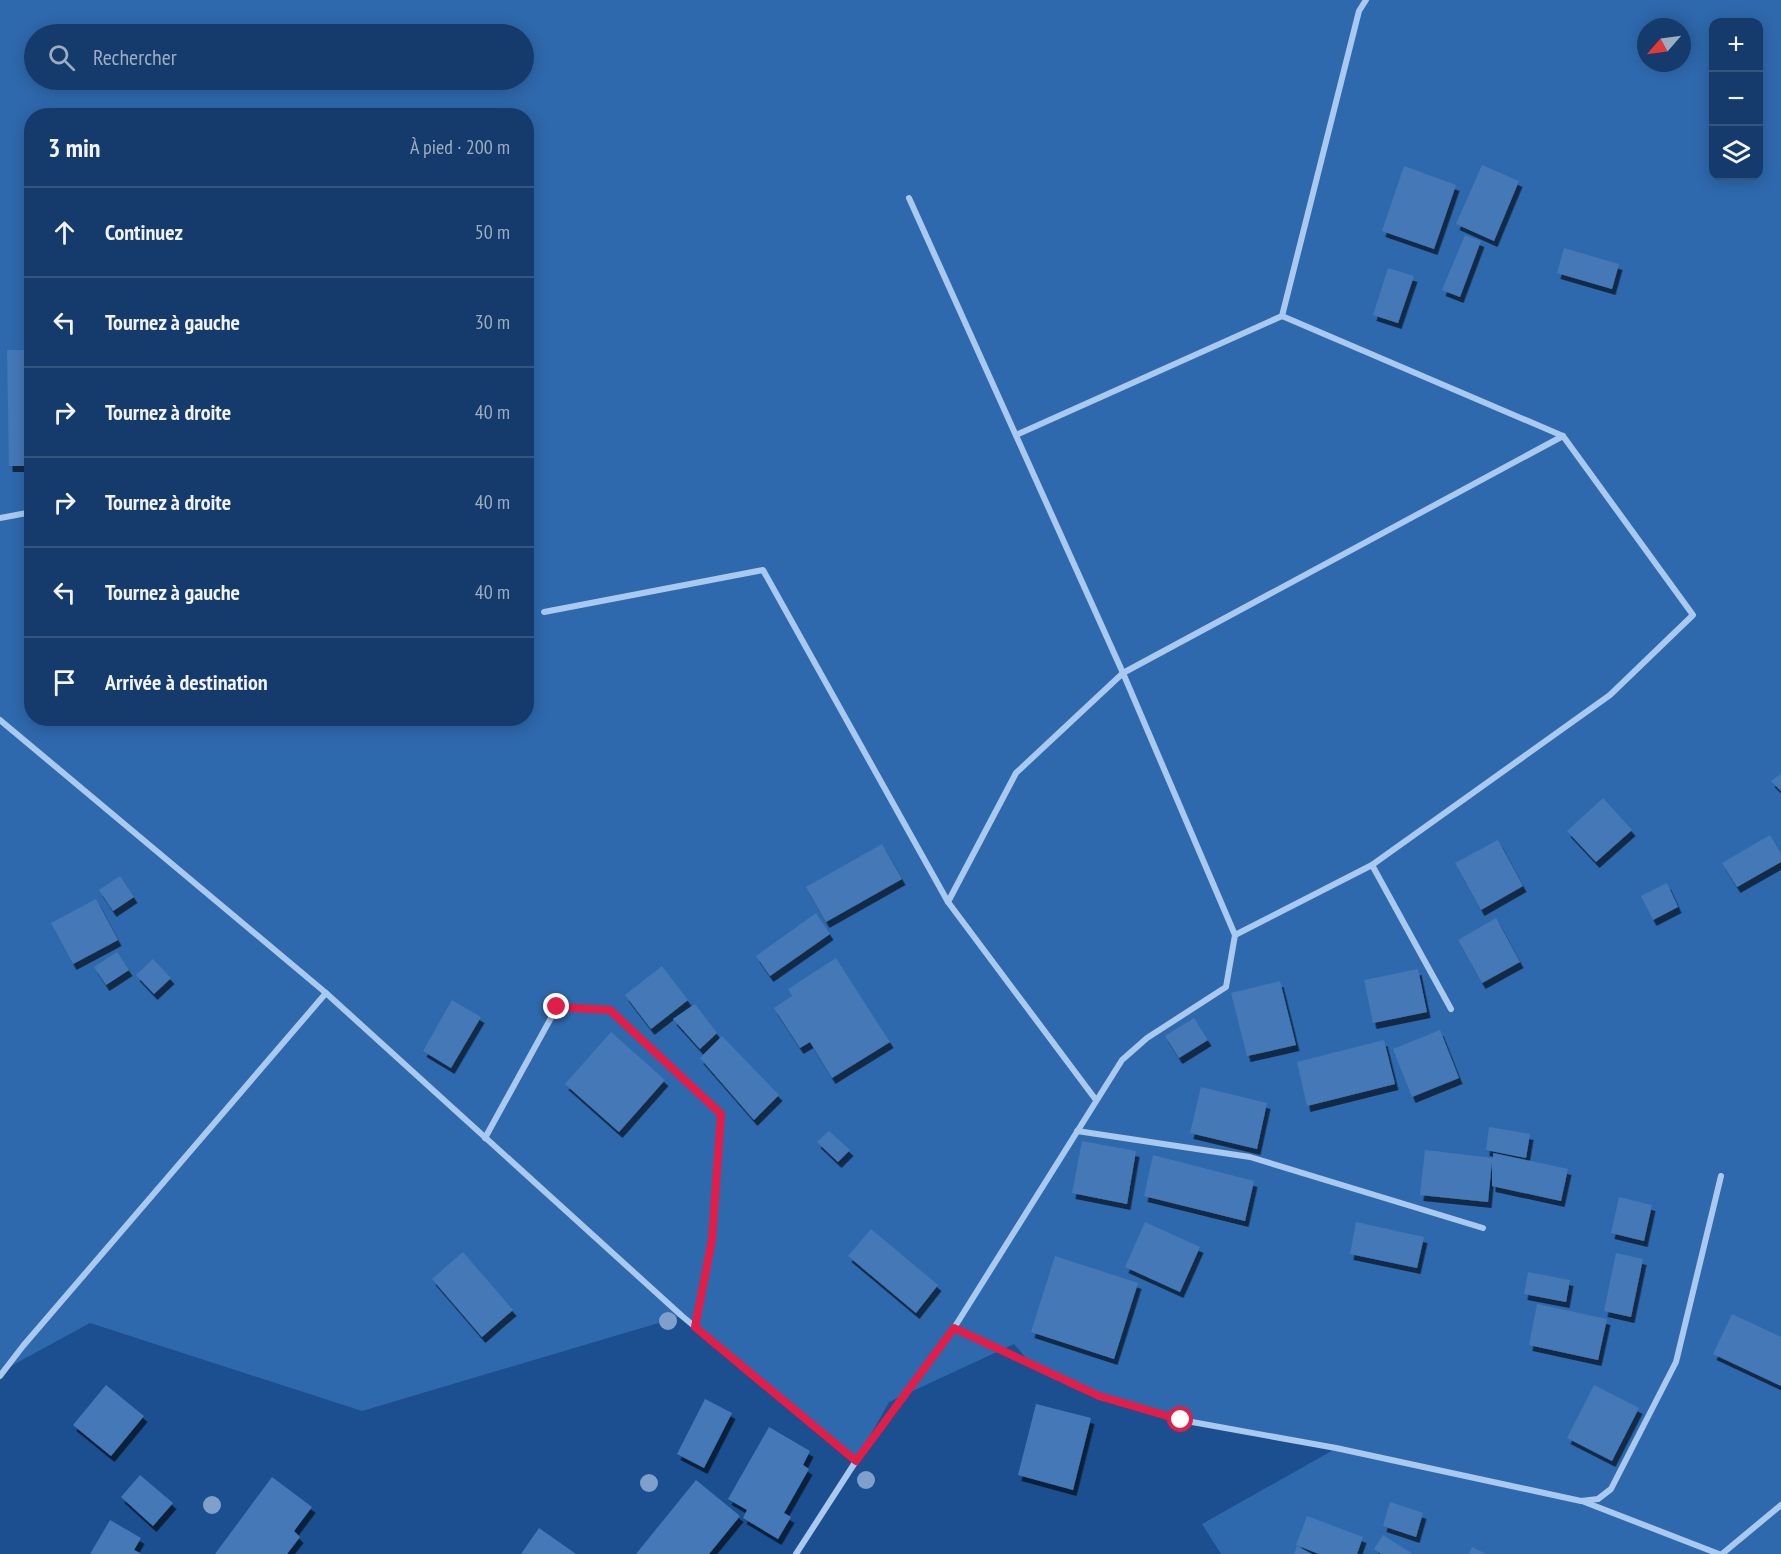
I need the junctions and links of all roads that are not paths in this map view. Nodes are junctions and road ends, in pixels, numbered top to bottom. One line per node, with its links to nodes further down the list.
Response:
1 (1366, 0): 3 (street)
2 (909, 198): 4 (street)
3 (1282, 316): 4 (street); 5 (street)
4 (1016, 435): 9 (street)
5 (1563, 436): 9 (street); 11 (street)
6 (24, 514): 7 (street)
7 (0, 518)
8 (544, 612): 12 (street)
9 (1123, 673): 12 (street); 13 (street)
10 (0, 720): 14 (street)
11 (1372, 865): 13 (street); 15 (street)
12 (948, 902): 16 (street)
13 (1235, 935): 16 (street)
14 (326, 993): 18 (street); 23 (street)
15 (1451, 1010)
16 (1096, 1100): 17 (street)
17 (1077, 1131): 20 (street); 22 (street)
18 (485, 1138): 21 (street); 21 (street)
19 (1721, 1176): 25 (street)
20 (1483, 1228)
21 (695, 1327): 24 (street)
22 (954, 1328): 24 (street); 25 (street)
23 (0, 1376)
24 (856, 1461): 27 (street)
25 (1581, 1501): 28 (street)
26 (1781, 1504): 28 (street)
27 (796, 1554)
28 (1720, 1554)

